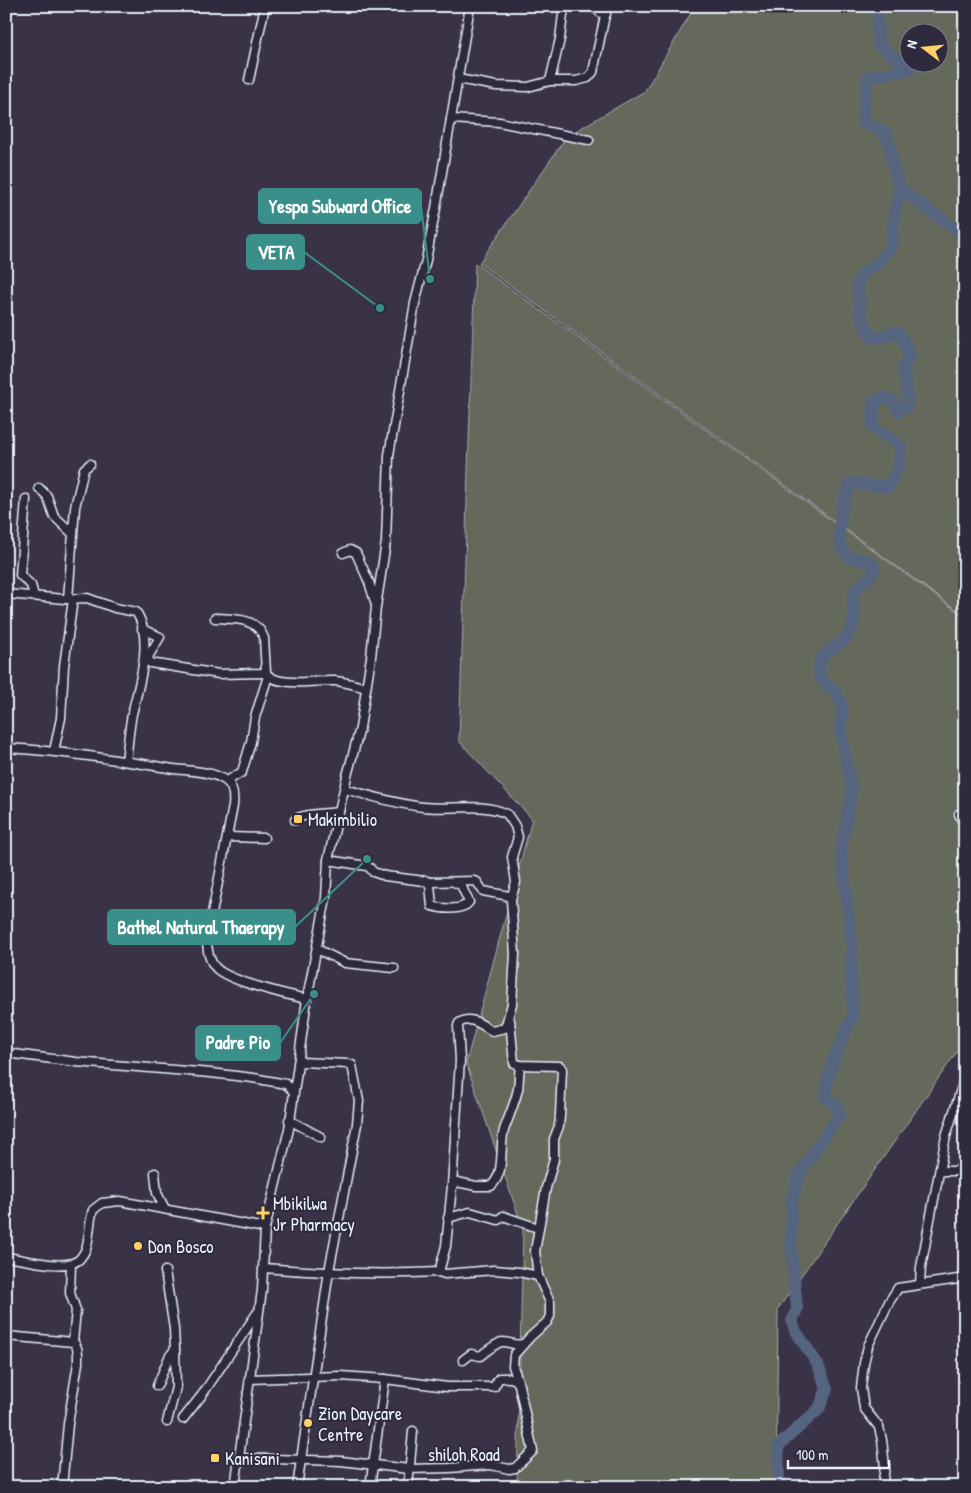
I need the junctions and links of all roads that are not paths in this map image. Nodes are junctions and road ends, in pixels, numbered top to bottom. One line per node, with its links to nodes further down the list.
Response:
1 (265, 6): 7 (street)
2 (470, 6): 6 (street)
3 (564, 6): 8 (street)
4 (592, 6): 5 (street)
5 (606, 10): 8 (street)
6 (458, 79): 8 (street); 9 (street)
7 (249, 80)
8 (550, 81)
9 (451, 119): 10 (street); 19 (street)
10 (589, 140)
11 (90, 464): 14 (street)
12 (39, 488): 14 (street)
13 (26, 499): 17 (street)
14 (73, 534): 18 (street)
15 (343, 554): 19 (street)
16 (6, 594): 17 (street)
17 (34, 596): 18 (street)
18 (71, 599): 21 (street); 25 (street)
19 (376, 607): 23 (street)
20 (215, 618): 22 (street)
21 (142, 629): 22 (street); 26 (street)
22 (267, 675): 23 (street); 27 (street)
23 (366, 688): 28 (street)
24 (6, 748): 25 (street)
25 (54, 750): 26 (street)
26 (126, 761): 27 (street)
27 (226, 781): 33 (street)
28 (344, 789): 29 (street); 38 (street)
29 (339, 812): 31 (street); 35 (street)
30 (959, 814): 32 (street)
31 (295, 820)
32 (965, 827)
33 (228, 837): 34 (street); 39 (street)
34 (264, 838)
35 (328, 860): 36 (street); 41 (street)
36 (424, 880): 37 (street); 37 (street)
37 (453, 882): 38 (street)
38 (511, 898): 44 (street)
39 (209, 931): 40 (street); 43 (street)
40 (234, 936)
41 (317, 949): 42 (street); 43 (street)
42 (394, 968)
43 (307, 999): 46 (street)
44 (509, 1018): 47 (street); 56 (street)
45 (6, 1053): 50 (street)
46 (299, 1062): 50 (street); 65 (street)
47 (520, 1065): 56 (street); 60 (street)
48 (965, 1077): 49 (street)
49 (963, 1089): 54 (street)
50 (293, 1091): 51 (street)
51 (289, 1120): 52 (street); 59 (street)
52 (321, 1137)
53 (965, 1164): 54 (street)
54 (940, 1171): 69 (street)
55 (156, 1173): 57 (street)
56 (452, 1186): 58 (street)
57 (165, 1209): 59 (street); 62 (street)
58 (448, 1218): 60 (street); 66 (street)
59 (266, 1228): 63 (street)
60 (538, 1228): 67 (street)
61 (6, 1257): 62 (street)
62 (70, 1264): 72 (street)
63 (264, 1268): 65 (street); 70 (street)
64 (165, 1271): 74 (street)
65 (329, 1271): 66 (street); 76 (street)
66 (438, 1272): 67 (street)
67 (538, 1276): 73 (street)
68 (965, 1278): 69 (street)
69 (920, 1284): 93 (street)
70 (258, 1311): 77 (street); 81 (street)
71 (8, 1338): 72 (street)
72 (73, 1342): 88 (street)
73 (522, 1344): 75 (street); 79 (street)
74 (175, 1349): 80 (street); 82 (street)
75 (463, 1360)
76 (312, 1377): 77 (street); 78 (street); 85 (street)
77 (249, 1379): 84 (street)
78 (385, 1380): 79 (street); 86 (street)
79 (518, 1381): 87 (street, shiloh Road)
80 (157, 1386)
81 (183, 1419)
82 (168, 1422)
83 (413, 1431): 87 (street)
84 (239, 1458): 85 (street, shiloh Road); 89 (street)
85 (300, 1461): 86 (street, shiloh Road); 90 (street)
86 (373, 1464): 87 (street, shiloh Road); 91 (street)
87 (409, 1469): 92 (street)
88 (62, 1487)
89 (235, 1487)
90 (297, 1487)
91 (370, 1487)
92 (408, 1487)
93 (882, 1487)

